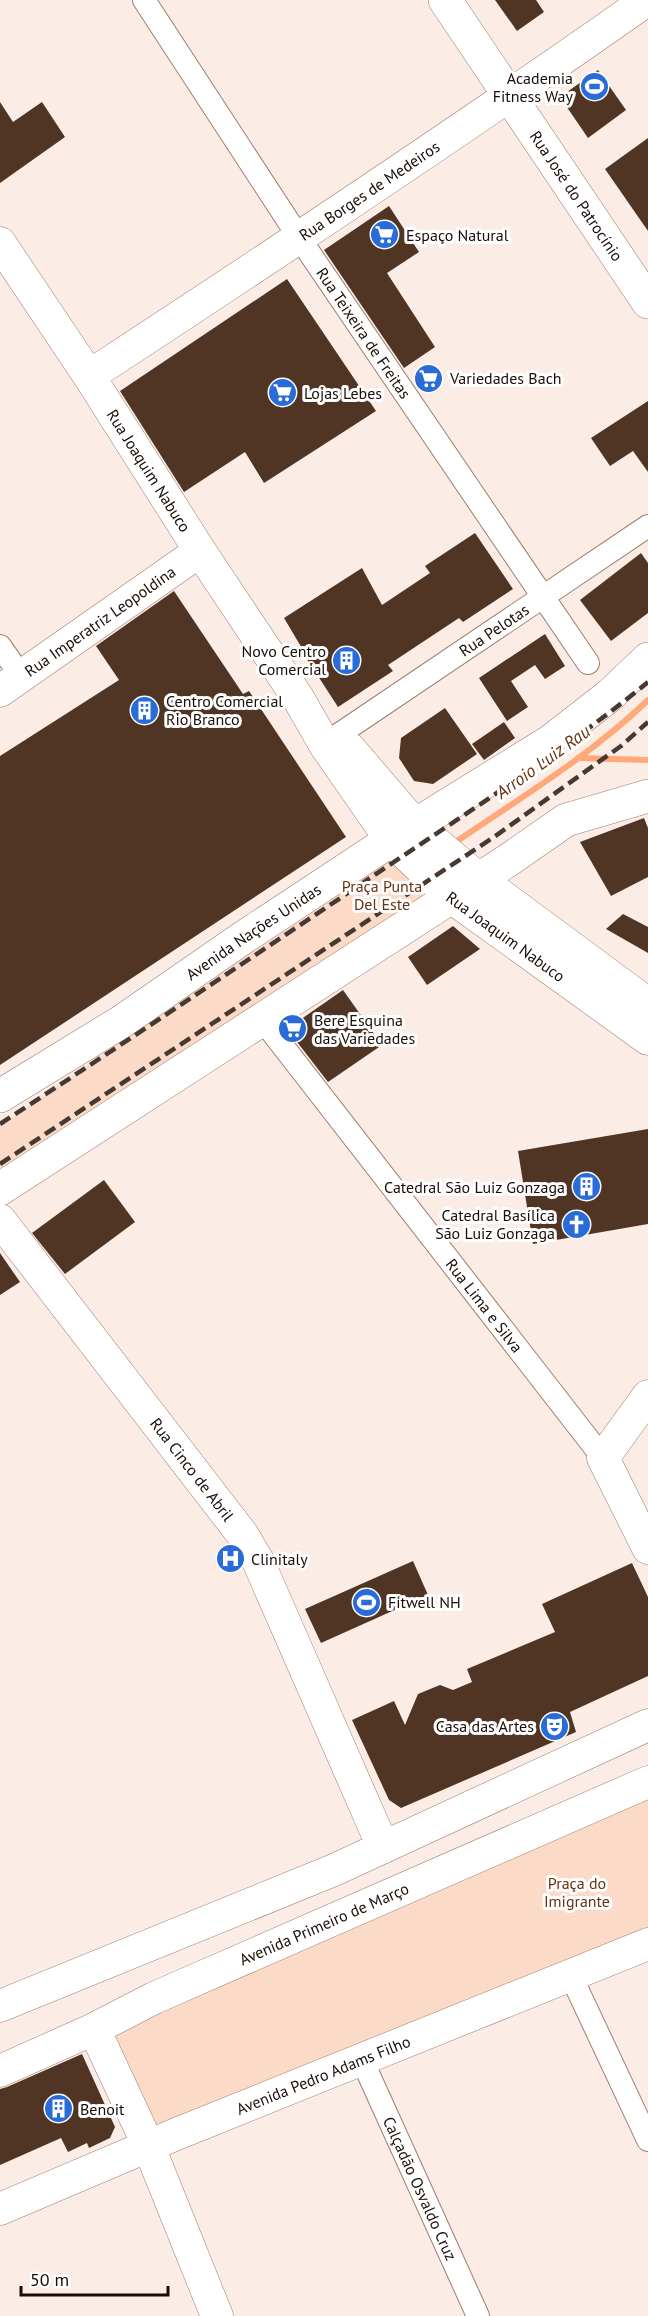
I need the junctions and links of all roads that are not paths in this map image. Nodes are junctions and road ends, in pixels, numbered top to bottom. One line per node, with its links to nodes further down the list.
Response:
1 (144, 0): 5 (street, Rua Teixeira de Freitas)
2 (446, 0): 4 (main road, Rua José do Patrocínio)
3 (647, 0): 4 (street, Rua Borges de Medeiros)
4 (510, 97): 5 (street, Rua Borges de Medeiros); 7 (main road, Rua José do Patrocínio)
5 (300, 239): 8 (street, Rua Borges de Medeiros); 11 (street, Rua Teixeira de Freitas)
6 (0, 243): 8 (street, Rua Joaquim Nabuco)
7 (648, 302)
8 (89, 376): 10 (street, Rua Joaquim Nabuco)
9 (648, 526): 11 (street, Rua Pelotas)
10 (200, 551): 15 (street, Rua Imperatriz Leopoldina); 16 (street, Rua Joaquim Nabuco)
11 (543, 597): 14 (street, Rua Teixeira de Freitas); 17 (street, Rua Pelotas)
12 (0, 646): 15 (street)
13 (648, 659): 19 (main road, Avenida Nações Unidas)
14 (588, 663)
15 (11, 684)
16 (298, 698): 17 (street, Rua Joaquim Nabuco); 19 (street, Rua Joaquim Nabuco)
17 (338, 735): 19 (street, Rua Joaquim Nabuco)
18 (648, 796): 20 (main road)
19 (403, 833): 20 (street, Rua Joaquim Nabuco); 21 (street, Rua Joaquim Nabuco); 25 (main road, Avenida Nações Unidas)
20 (479, 879): 21 (main road); 22 (street, Rua Joaquim Nabuco)
21 (451, 897): 23 (main road); 24 (street, Rua Joaquim Nabuco)
22 (648, 1004)
23 (261, 1018): 26 (main road); 29 (street, Rua Lima e Silva)
24 (648, 1040)
25 (0, 1096)
26 (0, 1189)
27 (0, 1220): 33 (street, Rua Cinco de Abril)
28 (648, 1396): 29 (street)
29 (603, 1458): 30 (street, Rua Lima e Silva)
30 (648, 1548)
31 (648, 1725): 33 (street)
32 (648, 1782): 37 (street, Avenida Primeiro de Março)
33 (383, 1846): 36 (street)
34 (648, 1944): 35 (street, Avenida Pedro Adams Filho)
35 (571, 1976): 38 (street, Avenida Pedro Adams Filho); 40 (street)
36 (0, 2006)
37 (94, 2029): 39 (street, Avenida Primeiro de Março); 41 (street)
38 (362, 2060): 41 (street, Avenida Pedro Adams Filho); 44 (street, Calçadão Osvaldo Cruz)
39 (0, 2071)
40 (648, 2140)
41 (149, 2147): 42 (street, Avenida Pedro Adams Filho); 43 (street)
42 (0, 2209)
43 (217, 2316)
44 (478, 2316)

